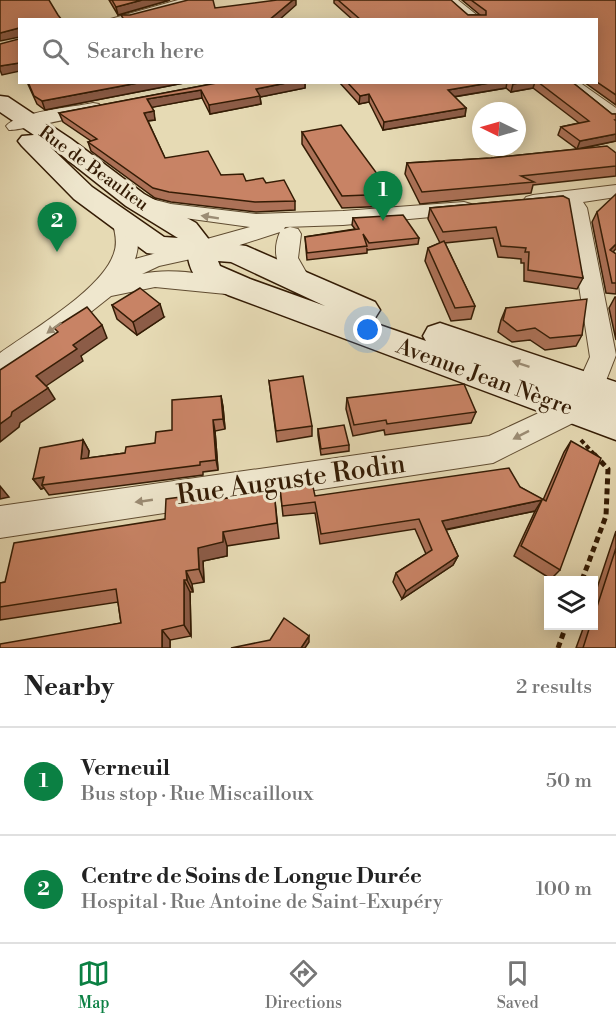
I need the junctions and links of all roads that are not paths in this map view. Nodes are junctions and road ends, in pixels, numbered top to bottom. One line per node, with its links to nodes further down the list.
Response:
1 (193, 0): 3 (street)
2 (450, 0): 5 (street)
3 (159, 4): 4 (street)
4 (119, 18)
5 (474, 18)
6 (571, 84): 9 (street)
7 (0, 102): 10 (main road, Rue de Beaulieu)
8 (109, 105): 10 (street)
9 (616, 116)
10 (16, 123): 15 (main road, Rue de Beaulieu); 19 (main road)
11 (616, 191): 12 (street)
12 (570, 198): 13 (street); 25 (street)
13 (516, 203)
14 (480, 206): 17 (street)
15 (129, 211): 18 (street, one-way to 15); 19 (main road, Rue de Beaulieu); 22 (street, Rue de Beaulieu)
16 (318, 218): 17 (street); 18 (street); 19 (street)
17 (343, 218): 18 (street)
18 (290, 226): 19 (street); 20 (street)
19 (201, 250): 20 (main road, Avenue Jean Nègre); 21 (main road, Avenue Jean Nègre); 22 (street); 23 (main road, Avenue Jean Nègre)
20 (298, 279): 23 (main road, Avenue Jean Nègre)
21 (238, 287): 22 (street); 25 (main road, Avenue Jean Nègre)
22 (100, 292): 24 (street, one-way to 24)
23 (364, 310): 25 (main road, Avenue Jean Nègre, one-way to 23)
24 (0, 368)
25 (584, 402): 26 (main road, Avenue Jean Nègre); 27 (street, Rue Auguste Rodin, one-way to 27)
26 (616, 424)
27 (0, 522)

